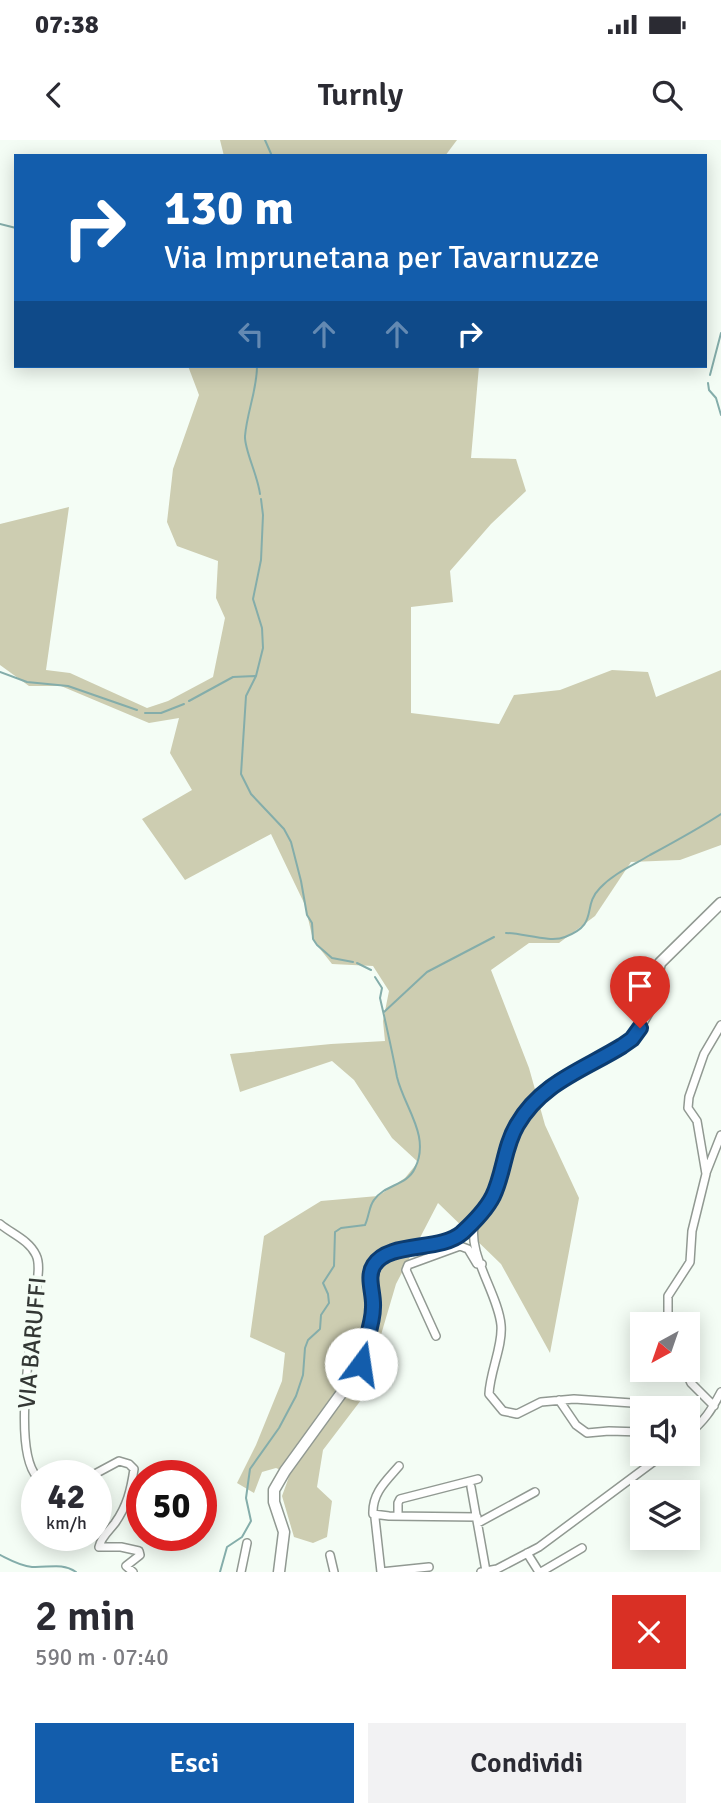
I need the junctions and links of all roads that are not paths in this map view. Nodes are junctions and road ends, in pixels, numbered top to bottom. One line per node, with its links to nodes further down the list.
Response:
1 (721, 903): 6 (main road)
2 (721, 1025): 4 (street)
3 (721, 1135): 4 (street)
4 (706, 1174): 9 (street)
5 (0, 1224): 18 (street, VIA BARUFFI)
6 (468, 1238): 7 (main road); 8 (street)
7 (428, 1250): 8 (street); 10 (street); 38 (main road)
8 (482, 1264): 13 (street)
9 (667, 1312)
10 (436, 1336)
11 (691, 1382): 15 (street)
12 (720, 1393): 15 (street)
13 (559, 1400): 14 (street); 17 (street)
14 (630, 1403)
15 (717, 1406): 16 (street)
16 (700, 1425)
17 (630, 1432)
18 (29, 1460)
19 (112, 1465): 28 (street)
20 (399, 1466): 25 (street)
21 (647, 1466): 32 (street)
22 (478, 1479): 25 (street)
23 (471, 1487): 27 (street)
24 (535, 1492): 27 (street)
25 (398, 1516): 27 (street)
26 (375, 1518): 40 (street)
27 (478, 1520): 35 (street)
28 (112, 1527)
29 (247, 1543): 37 (street)
30 (112, 1546): 36 (street)
31 (582, 1548): 41 (street)
32 (527, 1553): 35 (street); 41 (street)
33 (330, 1555): 39 (street)
34 (429, 1567): 40 (street)
35 (484, 1571)
36 (133, 1572)
37 (241, 1572)
38 (279, 1572)
39 (334, 1572)
40 (381, 1572)
41 (540, 1572)

